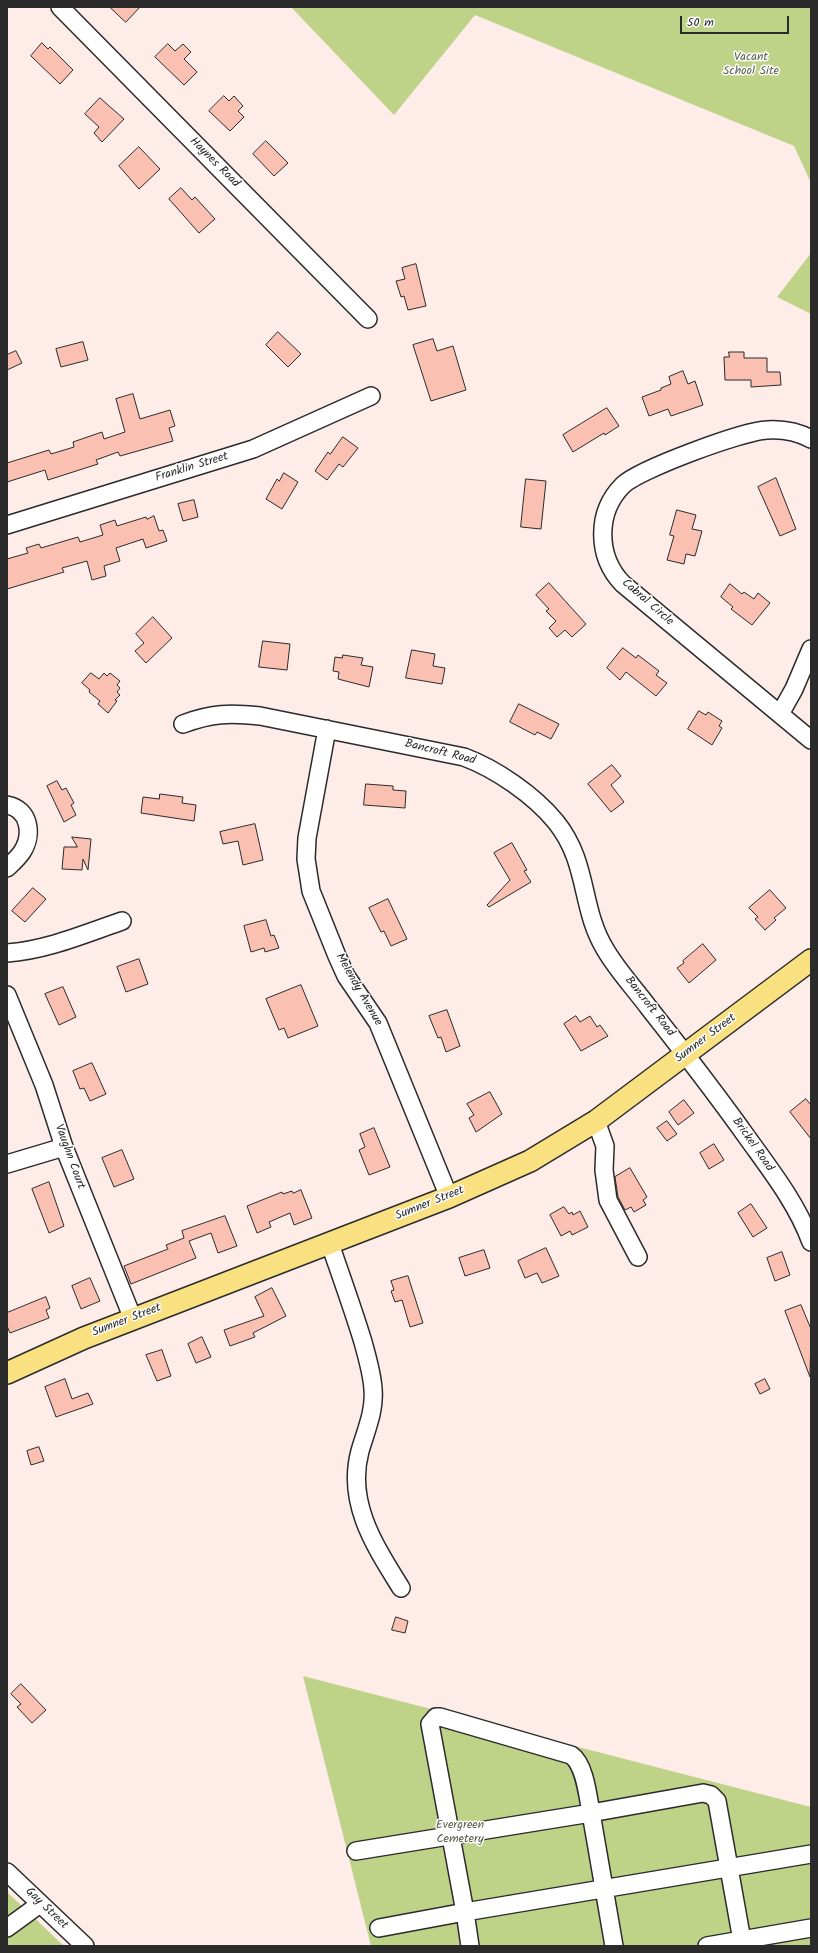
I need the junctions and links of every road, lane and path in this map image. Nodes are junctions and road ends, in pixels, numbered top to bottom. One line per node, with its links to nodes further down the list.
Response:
1 (60, 7): 2 (street, Haynes Road)
2 (368, 319)
3 (371, 396): 5 (street, Franklin Street)
4 (811, 439): 7 (street, Cabral Circle)
5 (7, 525)
6 (811, 649): 7 (street)
7 (780, 714): 10 (street, Cabral Circle)
8 (183, 724): 9 (street, Bancroft Road)
9 (327, 729): 17 (street, Bancroft Road); 21 (street, Melendy Avenue)
10 (811, 740)
11 (7, 805): 12 (street)
12 (7, 868)
13 (122, 921): 14 (street)
14 (7, 953)
15 (811, 960): 17 (main road, Sumner Street)
16 (7, 995): 19 (street, Vaughn Court)
17 (686, 1054): 18 (main road, Sumner Street); 22 (street, Brickel Road)
18 (596, 1121): 21 (main road, Sumner Street); 24 (street)
19 (64, 1147): 20 (street); 25 (street, Vaughn Court)
20 (7, 1164)
21 (449, 1197): 23 (main road, Sumner Street)
22 (811, 1242)
23 (330, 1244): 25 (main road, Sumner Street); 27 (street)
24 (638, 1257)
25 (133, 1319): 26 (main road, Sumner Street)
26 (7, 1373)
27 (401, 1588)
28 (591, 1813): 29 (street); 29 (street); 32 (street); 34 (street)
29 (450, 1836): 30 (street); 36 (street)
30 (356, 1851)
31 (811, 1854): 32 (street)
32 (728, 1867): 34 (street); 40 (street)
33 (7, 1872): 35 (street, Gay Street)
34 (605, 1890): 36 (street); 43 (street)
35 (40, 1904): 37 (street); 41 (street, Gay Street)
36 (465, 1912): 38 (street); 42 (street)
37 (7, 1928)
38 (380, 1928)
39 (811, 1928): 40 (street)
40 (742, 1943): 44 (street)
41 (85, 1946)
42 (470, 1946)
43 (614, 1946)
44 (707, 1946)

